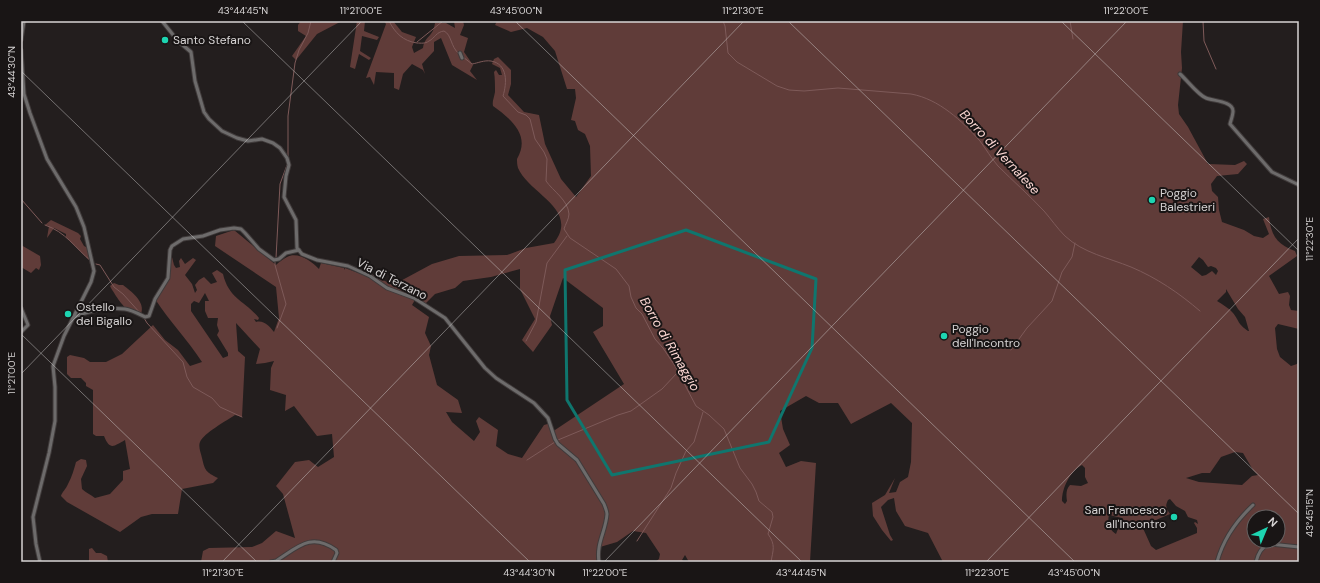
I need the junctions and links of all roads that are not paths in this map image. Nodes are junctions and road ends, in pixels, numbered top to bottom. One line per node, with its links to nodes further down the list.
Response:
1 (24, 21): 3 (street)
2 (162, 21): 9 (street)
3 (21, 40)
4 (21, 50): 11 (street)
5 (460, 53): 6 (street)
6 (462, 58)
7 (1180, 74): 8 (street)
8 (1299, 185)
9 (299, 250): 11 (street); 18 (street, Via di Terzano)
10 (21, 308): 12 (street)
11 (72, 318): 15 (street)
12 (21, 332)
13 (1253, 506): 19 (street)
14 (1299, 547): 20 (street)
15 (40, 562)
16 (271, 562): 17 (street)
17 (333, 562)
18 (599, 562)
19 (1217, 562)
20 (1256, 562)

